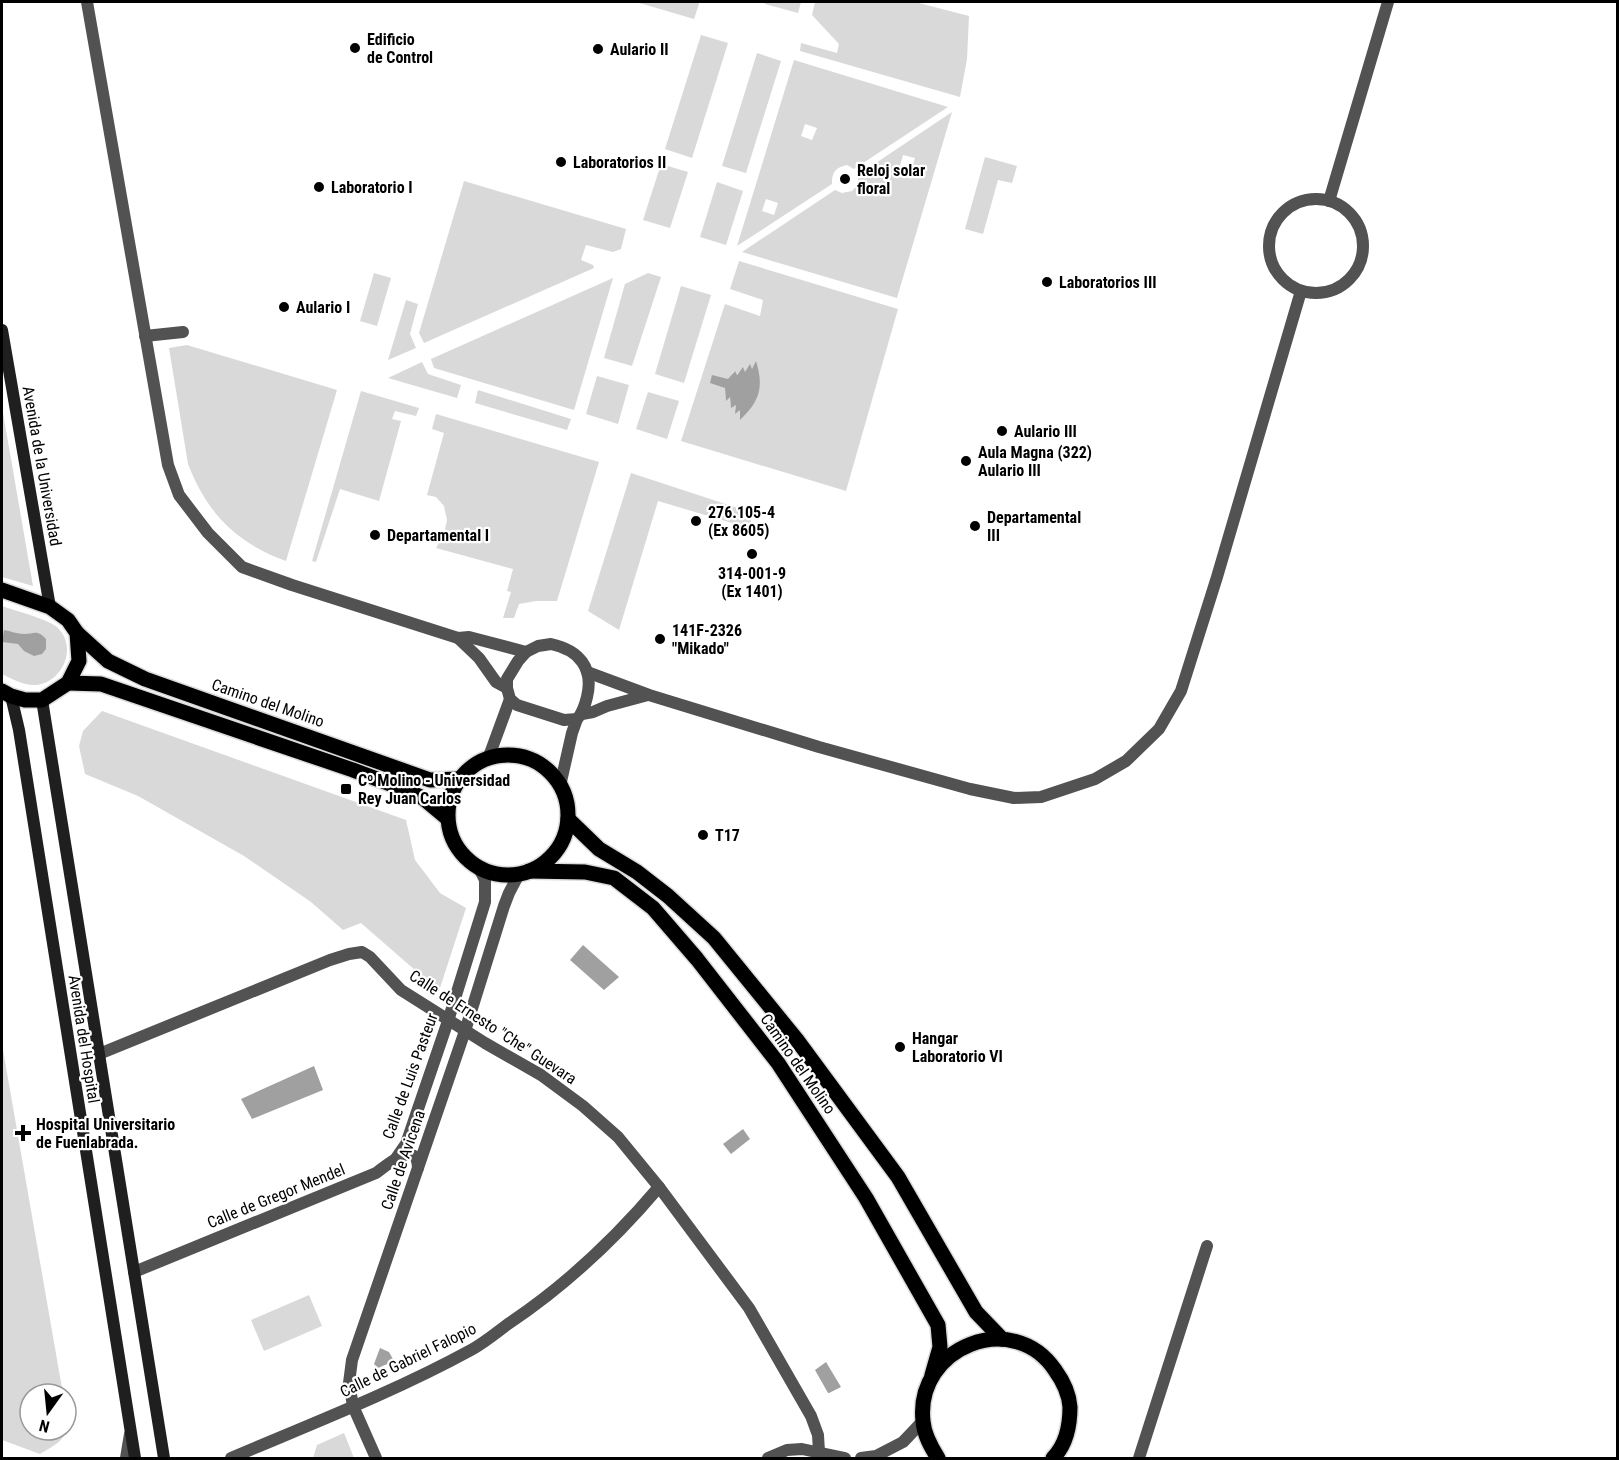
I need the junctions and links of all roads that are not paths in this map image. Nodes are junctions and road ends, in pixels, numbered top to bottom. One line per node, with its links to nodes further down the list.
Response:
1 (87, 2): 7 (street)
2 (1388, 2): 3 (street)
3 (1329, 201): 4 (street); 4 (street)
4 (1301, 291): 17 (street)
5 (2, 330): 9 (main road, Avenida de la Universidad)
6 (183, 332): 7 (street)
7 (145, 336): 11 (street)
8 (2, 590): 9 (main road)
9 (50, 607): 10 (main road, Camino del Molino)
10 (77, 633): 14 (main road); 21 (main road, Camino del Molino)
11 (458, 638): 12 (street); 16 (street)
12 (526, 652): 13 (street); 16 (street)
13 (588, 672): 17 (street); 19 (street)
14 (68, 683): 18 (main road); 23 (main road)
15 (6, 693): 18 (main road); 39 (main road, Avenida del Hospital)
16 (508, 693): 19 (street); 20 (street)
17 (649, 695): 19 (street)
18 (42, 700): 29 (main road, Avenida del Hospital)
19 (580, 716): 22 (street)
20 (488, 759): 21 (main road); 22 (main road)
21 (459, 779): 23 (main road)
22 (560, 786): 24 (main road)
23 (447, 818): 25 (main road)
24 (568, 819): 26 (main road); 35 (main road, Camino del Molino)
25 (479, 868): 26 (main road); 27 (street, Calle de Luis Pasteur)
26 (524, 873): 28 (street, Calle de Avicena); 36 (main road, Camino del Molino)
27 (448, 1021): 28 (street, Calle de Ernesto "Che" Guevara); 29 (street, Calle de Ernesto "Che" Guevara); 30 (street, Calle de Luis Pasteur)
28 (465, 1031): 31 (street, Calle de Avicena); 32 (street, Calle de Ernesto "Che" Guevara)
29 (99, 1054): 34 (main road, Avenida del Hospital)
30 (397, 1157): 31 (street); 34 (street, Calle de Gregor Mendel)
31 (418, 1169): 37 (street, Calle de Avicena)
32 (659, 1187): 37 (street, Calle de Gabriel Falopio); 40 (street, Calle de Ernesto "Che" Guevara)
33 (1207, 1246): 51 (street)
34 (134, 1272): 43 (main road, Avenida del Hospital)
35 (1002, 1339): 36 (main road); 50 (main road)
36 (932, 1375): 38 (main road, Camino del Molino)
37 (353, 1406): 44 (street, Calle de Gabriel Falopio); 45 (street, Calle de Avicena)
38 (922, 1421): 48 (street); 49 (main road)
39 (130, 1432): 41 (street); 42 (main road, Avenida del Hospital)
40 (824, 1455): 46 (street); 47 (street)
41 (126, 1458)
42 (135, 1458)
43 (164, 1458)
44 (231, 1458)
45 (376, 1458)
46 (768, 1458)
47 (845, 1458)
48 (861, 1458)
49 (938, 1458)
50 (1053, 1458)
51 (1139, 1458)

